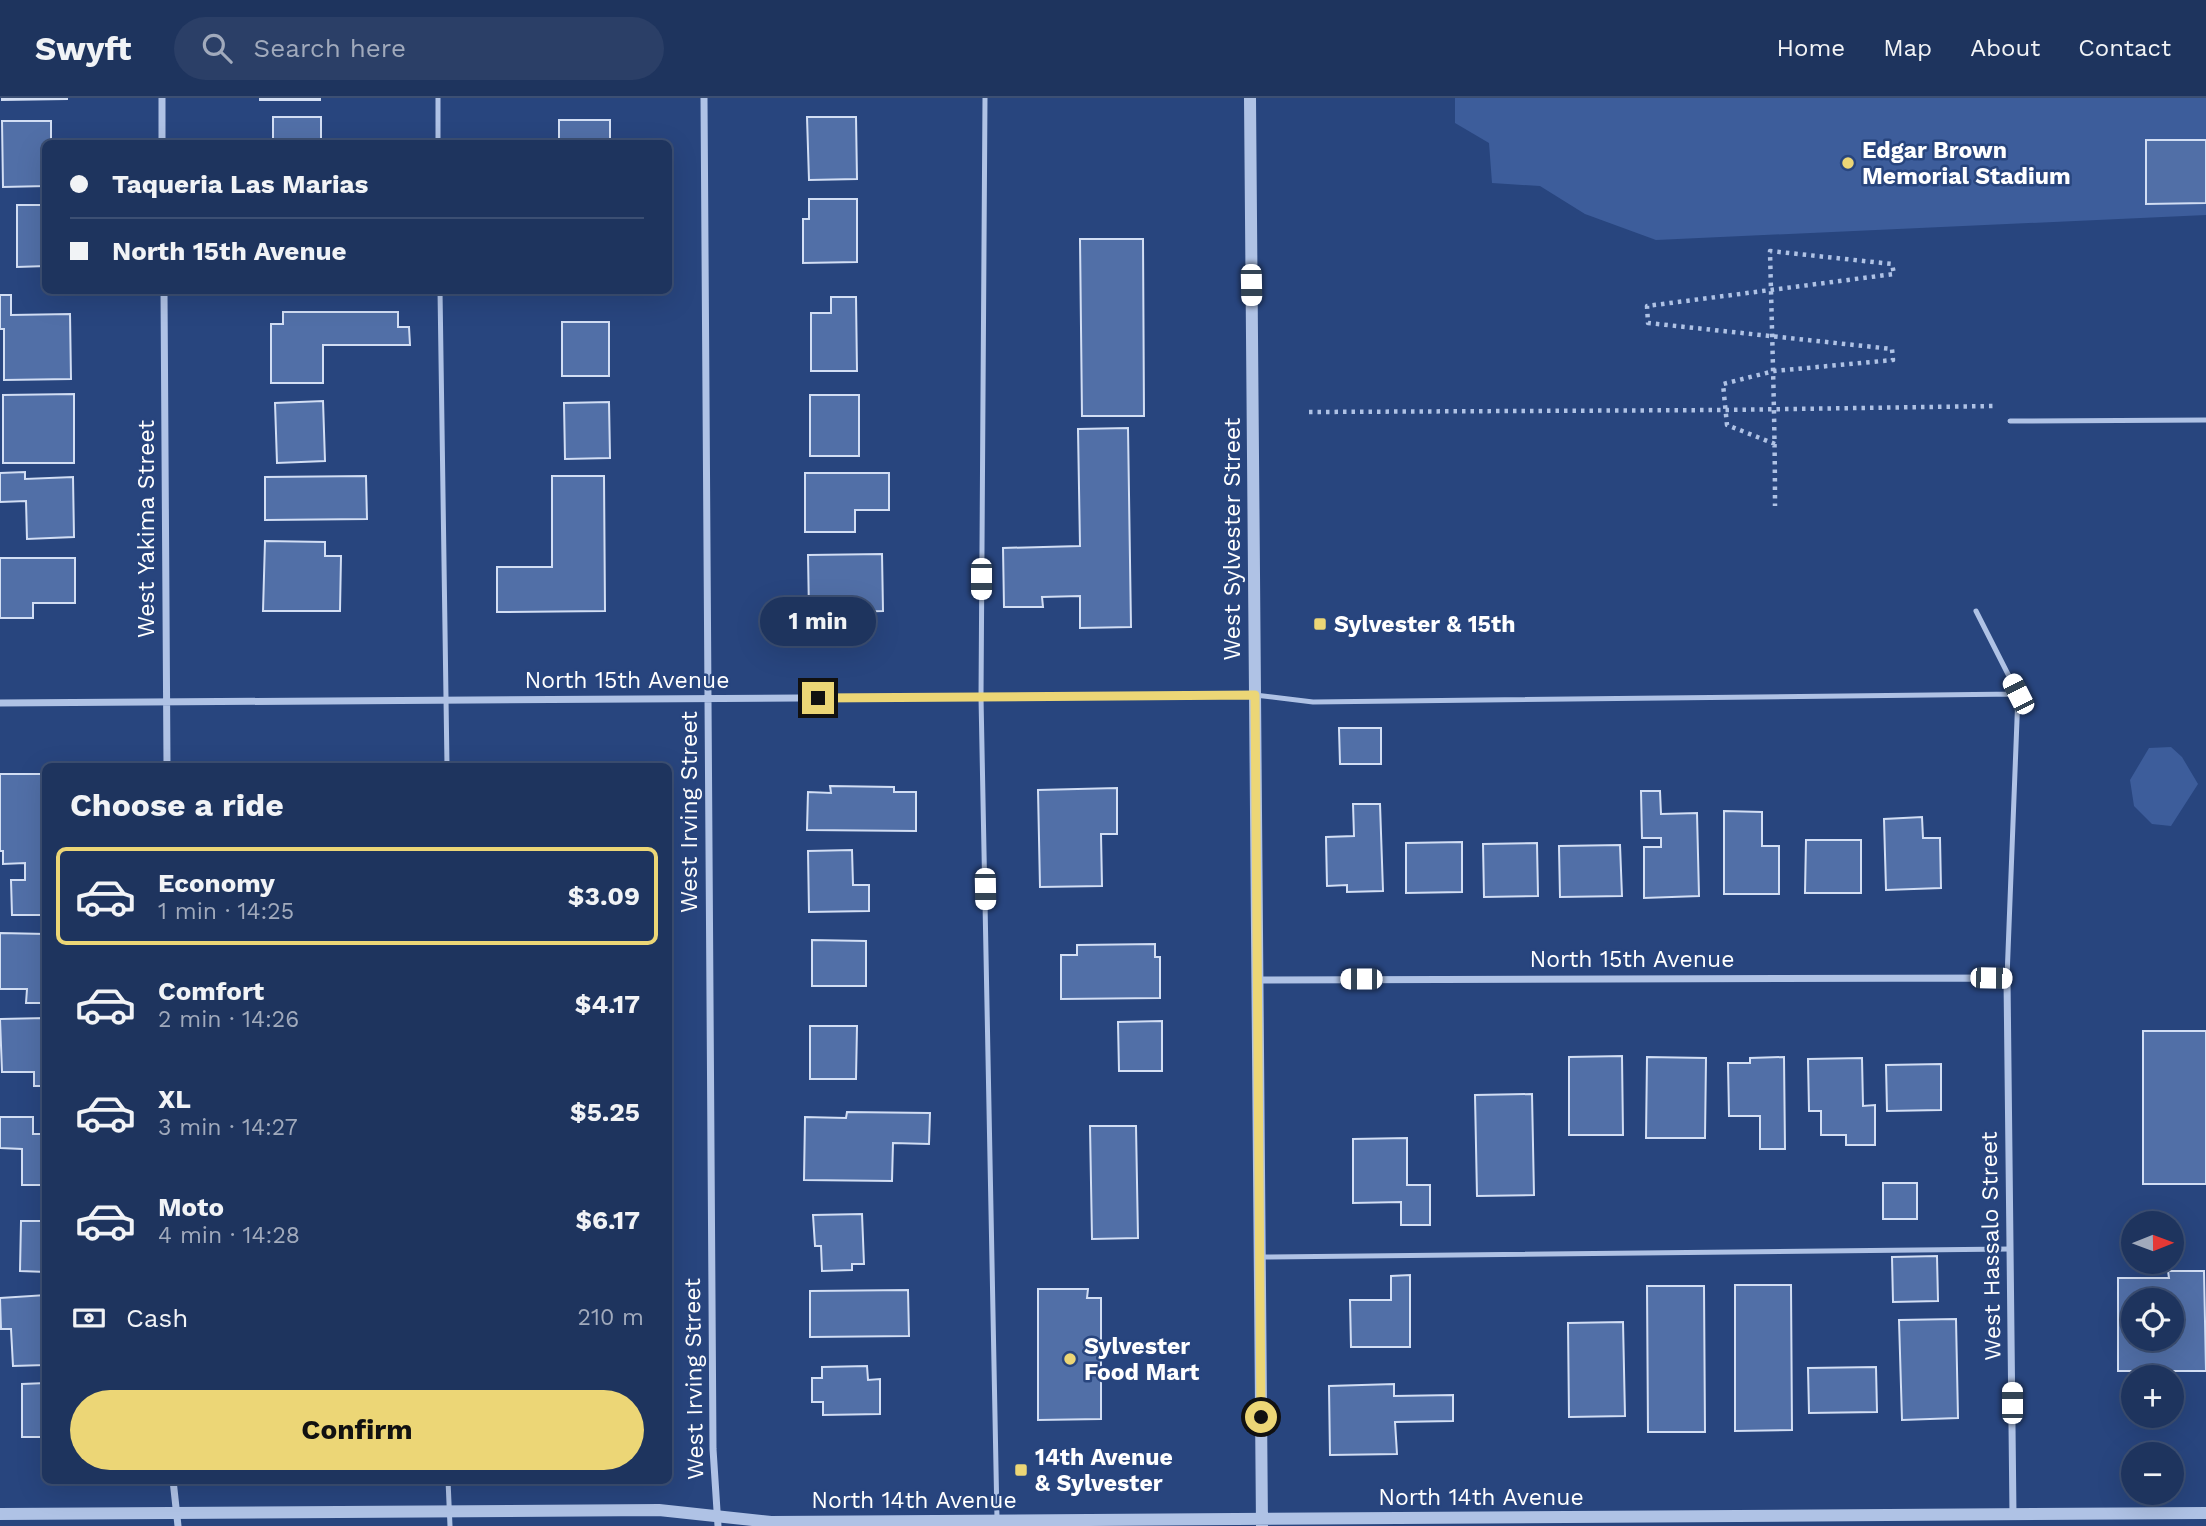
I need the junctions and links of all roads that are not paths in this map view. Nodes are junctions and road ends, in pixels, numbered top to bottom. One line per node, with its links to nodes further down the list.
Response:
1 (162, 98): 6 (street)
2 (438, 98): 7 (lane)
3 (704, 98): 16 (street, West Irving Street)
4 (985, 98): 15 (lane)
5 (1250, 98): 14 (street, West Sylvester Street)
6 (162, 140)
7 (438, 140)
8 (163, 294): 18 (street, West Yakima Street)
9 (440, 294): 17 (lane)
10 (2206, 420): 11 (lane)
11 (2010, 421)
12 (1976, 611): 13 (lane)
13 (2018, 694): 14 (lane); 22 (lane)
14 (1255, 695): 15 (street, North 15th Avenue); 23 (street, West Sylvester Street)
15 (981, 697): 16 (street, North 15th Avenue); 36 (lane)
16 (708, 699): 17 (street, North 15th Avenue); 33 (street, West Irving Street)
17 (447, 700): 18 (street, North 15th Avenue); 21 (lane)
18 (167, 702): 19 (street, North 15th Avenue); 20 (street, West Yakima Street)
19 (0, 703)
20 (167, 763)
21 (447, 763)
22 (2007, 978): 23 (street, North 15th Avenue); 24 (street, West Hassalo Street)
23 (1257, 980): 25 (street, West Sylvester Street)
24 (2010, 1249): 25 (lane); 32 (street, West Hassalo Street)
25 (1260, 1257): 37 (street, West Sylvester Street)
26 (173, 1484): 31 (street)
27 (448, 1484): 28 (lane)
28 (449, 1511): 31 (street, North 14th Avenue); 33 (street, North 14th Avenue); 38 (lane)
29 (2206, 1513): 32 (street, North 14th Avenue)
30 (0, 1514): 31 (street, North 14th Avenue)
31 (177, 1519)
32 (2012, 1520): 34 (street, North 14th Avenue)
33 (717, 1521): 36 (street, North 14th Avenue)
34 (1736, 1521): 35 (street, North 14th Avenue)
35 (1497, 1522): 37 (street, North 14th Avenue)
36 (997, 1523): 37 (street, North 14th Avenue)
37 (1262, 1523)
38 (450, 1526)

